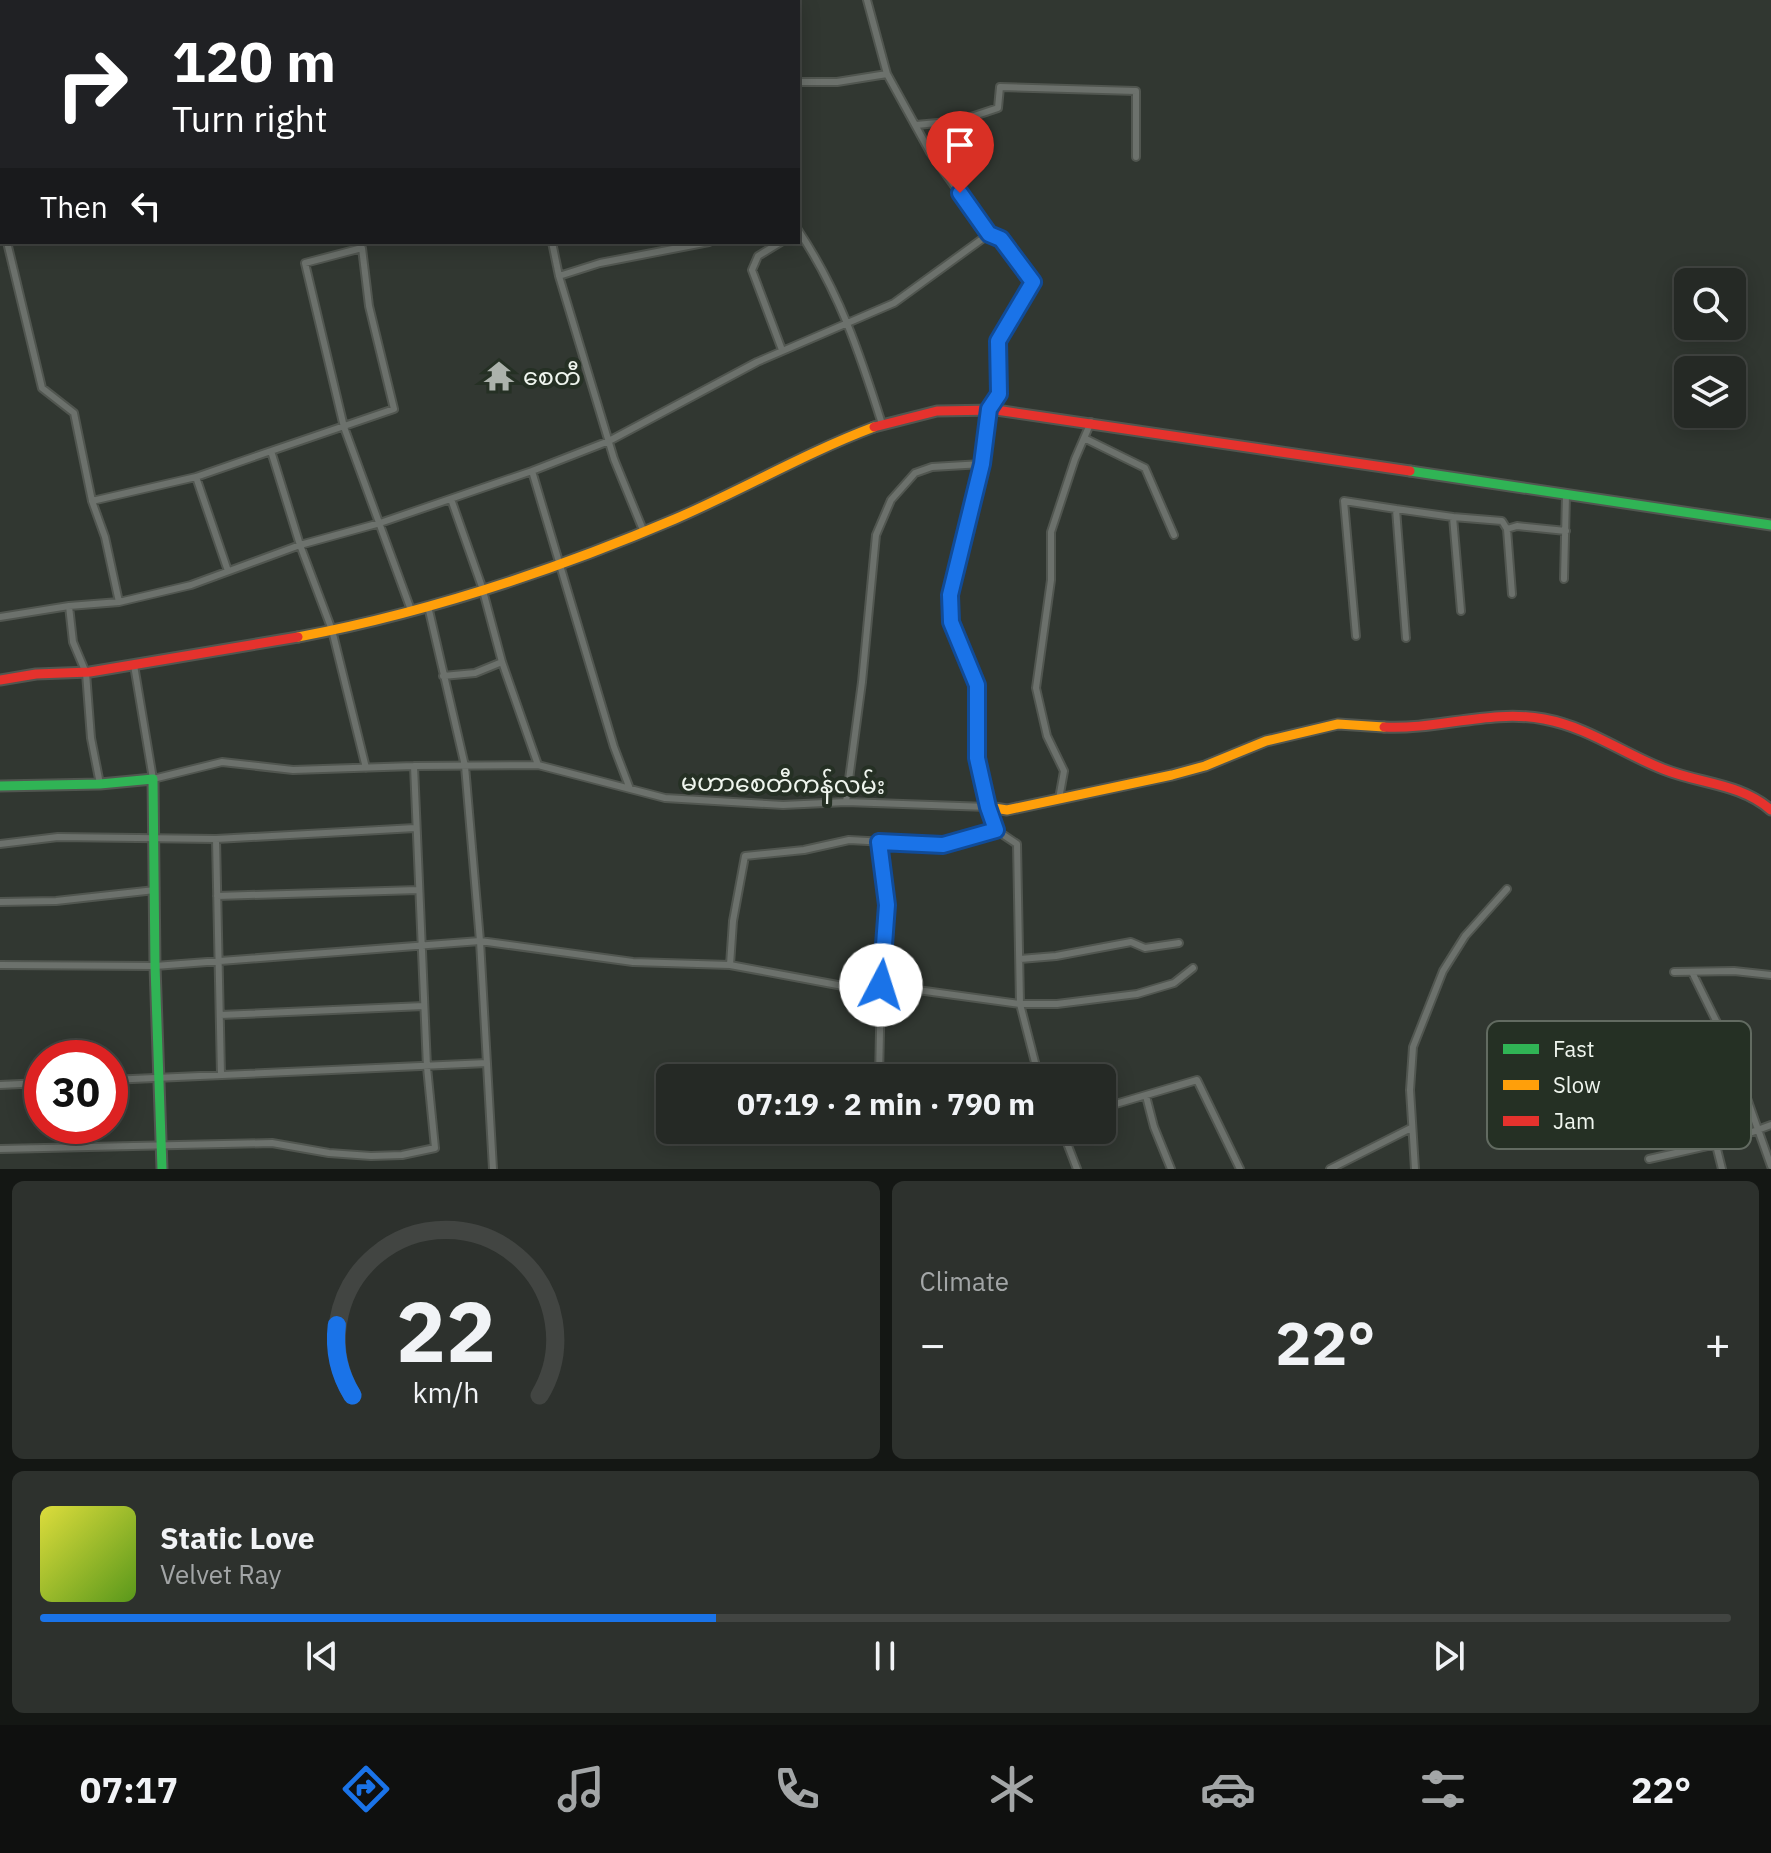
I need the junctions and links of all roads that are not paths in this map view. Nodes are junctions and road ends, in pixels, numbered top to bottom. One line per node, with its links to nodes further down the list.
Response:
1 (867, 0): 2 (street)
2 (887, 74): 3 (street); 4 (street)
3 (800, 82)
4 (916, 125): 5 (street); 7 (street)
5 (1136, 157)
6 (800, 234): 13 (street)
7 (989, 234): 13 (street); 15 (street)
8 (7, 244): 27 (street)
9 (552, 244): 12 (street)
10 (699, 244): 12 (street)
11 (778, 244): 14 (street)
12 (559, 276): 20 (street)
13 (848, 323): 14 (street); 17 (street)
14 (782, 350): 20 (street)
15 (989, 409): 16 (street); 17 (street); 22 (street)
16 (1091, 422): 19 (street); 25 (street)
17 (882, 424): 33 (street)
18 (344, 427): 18 (street); 21 (street); 30 (street)
19 (1084, 438): 35 (street); 64 (street)
20 (609, 441): 23 (street); 33 (street)
21 (271, 451): 24 (street); 36 (street)
22 (982, 464): 65 (street); 66 (street)
23 (532, 471): 26 (street); 37 (street)
24 (196, 477): 27 (street); 38 (street)
25 (1566, 495): 31 (street); 34 (street)
26 (451, 499): 30 (street); 40 (street)
27 (92, 501): 42 (street)
28 (1396, 509): 29 (street); 49 (street); 50 (street)
29 (1453, 517): 32 (street); 46 (street)
30 (380, 523): 36 (street); 45 (street)
31 (1771, 525)
32 (1507, 529): 34 (street); 41 (street)
33 (643, 530): 37 (street)
34 (1566, 531): 39 (street)
35 (1174, 535)
36 (300, 545): 38 (street); 48 (street)
37 (558, 564): 40 (street); 63 (street)
38 (228, 571): 42 (street)
39 (1564, 579)
40 (482, 587): 44 (street); 51 (street)
41 (1512, 594)
42 (119, 602): 43 (street)
43 (69, 606): 47 (street); 53 (street)
44 (428, 606): 45 (street); 54 (street)
45 (411, 610): 48 (street)
46 (1461, 611)
47 (0, 617)
48 (332, 630): 52 (street); 59 (street)
49 (1356, 636)
50 (1406, 638)
51 (502, 662): 54 (street); 56 (street)
52 (134, 664): 53 (street); 60 (street)
53 (86, 673): 55 (street); 61 (street)
54 (443, 676): 58 (street)
55 (0, 680)
56 (538, 765): 58 (street, မဟာစေတီကန်လမ်း); 63 (street, မဟာစေတီကန်လမ်း)
57 (414, 766): 58 (street, မဟာစေတီကန်လမ်း); 59 (street, မဟာစေတီကန်လမ်း); 68 (street)
58 (465, 766): 79 (street)
59 (366, 768): 60 (street, မဟာစေတီကန်လမ်း)
60 (153, 779): 61 (street); 70 (street)
61 (100, 784): 62 (street)
62 (0, 786)
63 (630, 789): 65 (street, မဟာစေတီကန်လမ်း)
64 (1059, 799): 66 (street); 67 (street)
65 (846, 802): 66 (street, မဟာစေတီကန်လမ်း)
66 (988, 807): 69 (street)
67 (1771, 810)
68 (415, 828): 71 (street); 76 (street)
69 (996, 830): 72 (street); 82 (street)
70 (153, 839): 71 (street); 73 (street); 75 (street)
71 (216, 839): 77 (street)
72 (879, 842): 85 (street); 91 (street)
73 (0, 844)
74 (1507, 889): 109 (street)
75 (155, 890): 78 (street); 86 (street)
76 (418, 890): 77 (street); 81 (street)
77 (217, 896): 83 (street)
78 (0, 902)
79 (480, 941): 81 (street); 85 (street); 96 (street)
80 (1179, 943): 82 (street)
81 (421, 945): 83 (street); 93 (street)
82 (1020, 959): 92 (street)
83 (219, 962): 86 (street); 94 (street)
84 (0, 965): 86 (street)
85 (730, 965): 91 (street)
86 (155, 966): 101 (street)
87 (1193, 968): 92 (street)
88 (1674, 972): 89 (street)
89 (1692, 972): 90 (street); 95 (street)
90 (1771, 975)
91 (881, 985): 92 (street); 97 (street)
92 (1020, 1004): 98 (street)
93 (424, 1006): 94 (street); 99 (street)
94 (220, 1015): 100 (street)
95 (1715, 1021)
96 (487, 1063): 99 (street); 120 (street)
97 (879, 1064)
98 (1035, 1064)
99 (427, 1067): 100 (street); 112 (street)
100 (221, 1075): 101 (street)
101 (159, 1077): 102 (street); 112 (street)
102 (128, 1079)
103 (24, 1084): 104 (street)
104 (0, 1085)
105 (1146, 1096): 106 (street); 122 (street); 123 (street)
106 (1116, 1104)
107 (1751, 1111): 110 (street)
108 (1771, 1125): 110 (street)
109 (1411, 1128): 124 (street); 125 (street)
110 (1757, 1129): 111 (street); 118 (street)
111 (1751, 1131)
112 (161, 1144): 114 (street); 119 (street)
113 (1067, 1144): 121 (street)
114 (0, 1149)
115 (1697, 1149): 117 (street)
116 (1717, 1149): 126 (street)
117 (1649, 1159)
118 (1771, 1166)
119 (162, 1169)
120 (493, 1169)
121 (1077, 1169)
122 (1171, 1169)
123 (1240, 1169)
124 (1330, 1169)
125 (1415, 1169)
126 (1722, 1169)

